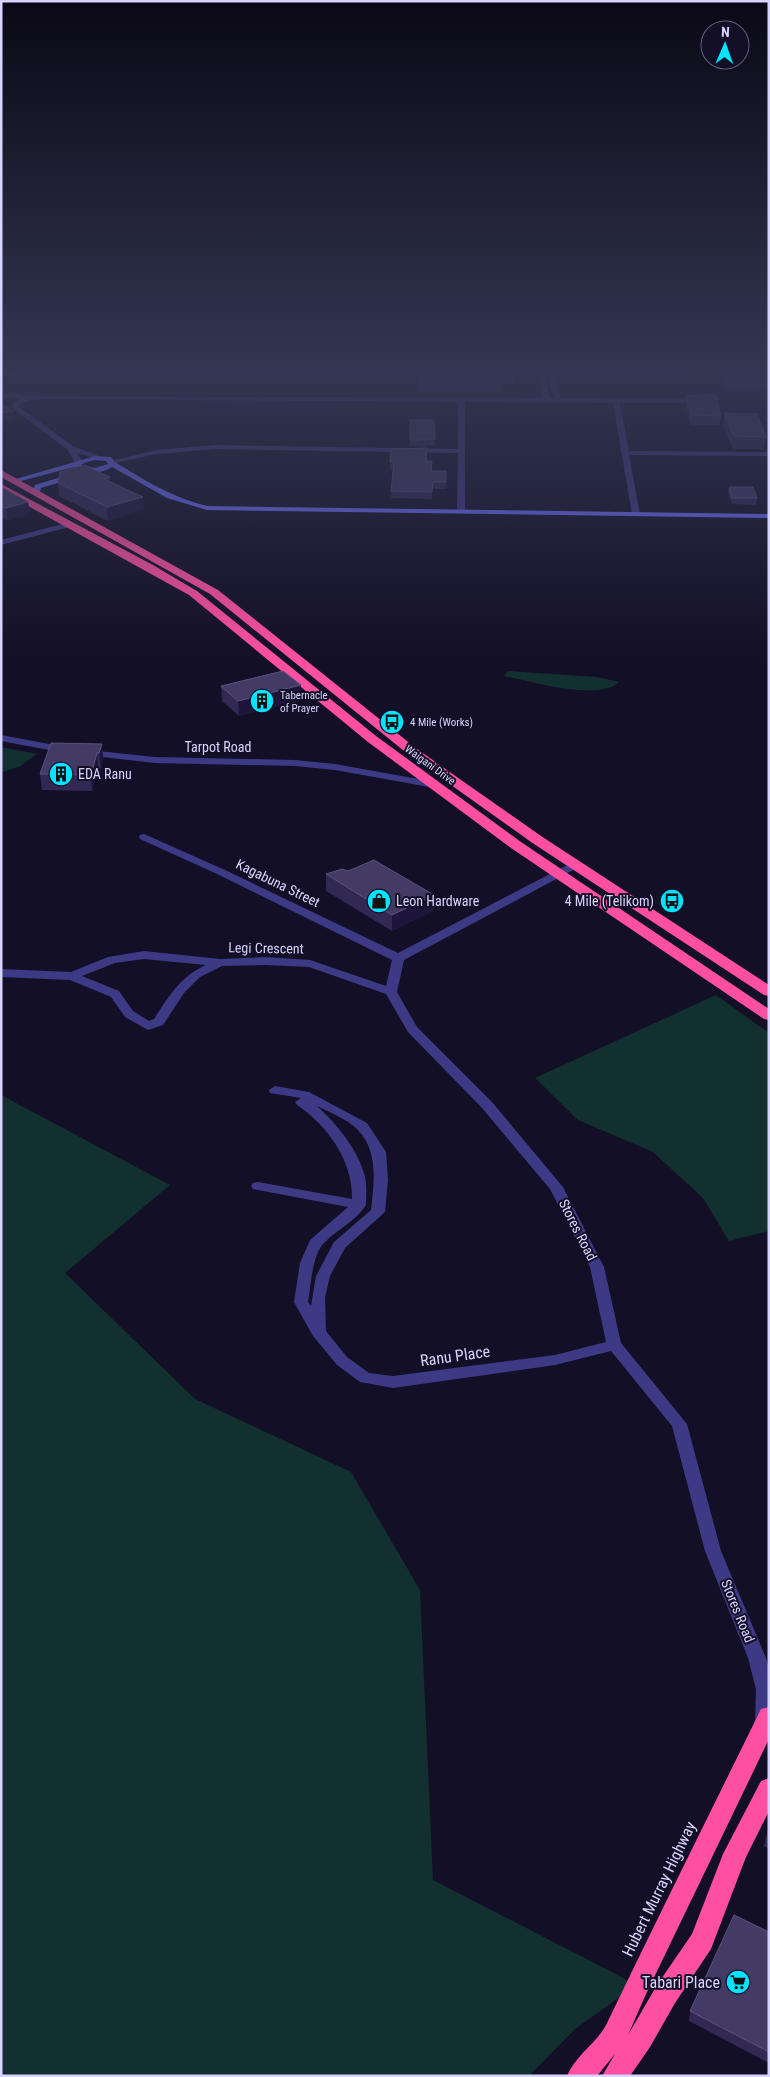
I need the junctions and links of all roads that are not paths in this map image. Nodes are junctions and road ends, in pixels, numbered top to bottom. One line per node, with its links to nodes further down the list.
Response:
1 (64, 467): 10 (street)
2 (78, 467): 7 (street)
3 (108, 467): 7 (street)
4 (118, 467): 9 (street)
5 (462, 467): 14 (street)
6 (628, 467): 15 (street)
7 (93, 470): 9 (street); 12 (street)
8 (1, 473): 10 (highway, Waigani Drive)
9 (138, 479): 14 (street)
10 (13, 481): 12 (highway, Waigani Drive); 13 (highway)
11 (1, 487): 13 (highway, Waigani Drive)
12 (36, 493): 18 (highway, Waigani Drive)
13 (38, 507): 17 (highway, Waigani Drive)
14 (461, 511): 15 (street)
15 (636, 514): 16 (street)
16 (769, 516)
17 (70, 524): 19 (street); 20 (highway, Waigani Drive)
18 (116, 536): 20 (highway); 21 (highway, Waigani Drive)
19 (1, 543)
20 (149, 567): 22 (highway, Waigani Drive)
21 (176, 570): 22 (highway); 23 (highway, Waigani Drive)
22 (206, 603): 25 (highway, Waigani Drive)
23 (364, 711): 25 (highway); 28 (highway, Waigani Drive)
24 (1, 738): 26 (street, Tarpot Road)
25 (411, 767): 26 (highway, Waigani Drive)
26 (435, 785): 29 (highway, Waigani Drive)
27 (144, 837): 30 (street, Kagabuna Street)
28 (575, 865): 29 (street); 35 (highway, Waigani Drive)
29 (556, 874): 30 (street); 36 (highway, Waigani Drive)
30 (398, 958): 34 (street)
31 (220, 963): 33 (street); 33 (street, Legi Crescent); 34 (street, Legi Crescent)
32 (1, 973): 33 (street, Legi Crescent)
33 (72, 976)
34 (391, 992): 40 (street, Stores Road)
35 (769, 992)
36 (769, 1016)
37 (258, 1186): 38 (street)
38 (359, 1205): 39 (street, Ranu Place); 39 (street)
39 (318, 1332): 40 (street, Ranu Place)
40 (614, 1346): 41 (street, Stores Road)
41 (767, 1720): 43 (highway, Hubert Murray Highway)
42 (769, 1788): 44 (highway)
43 (580, 2076)
44 (615, 2076)

